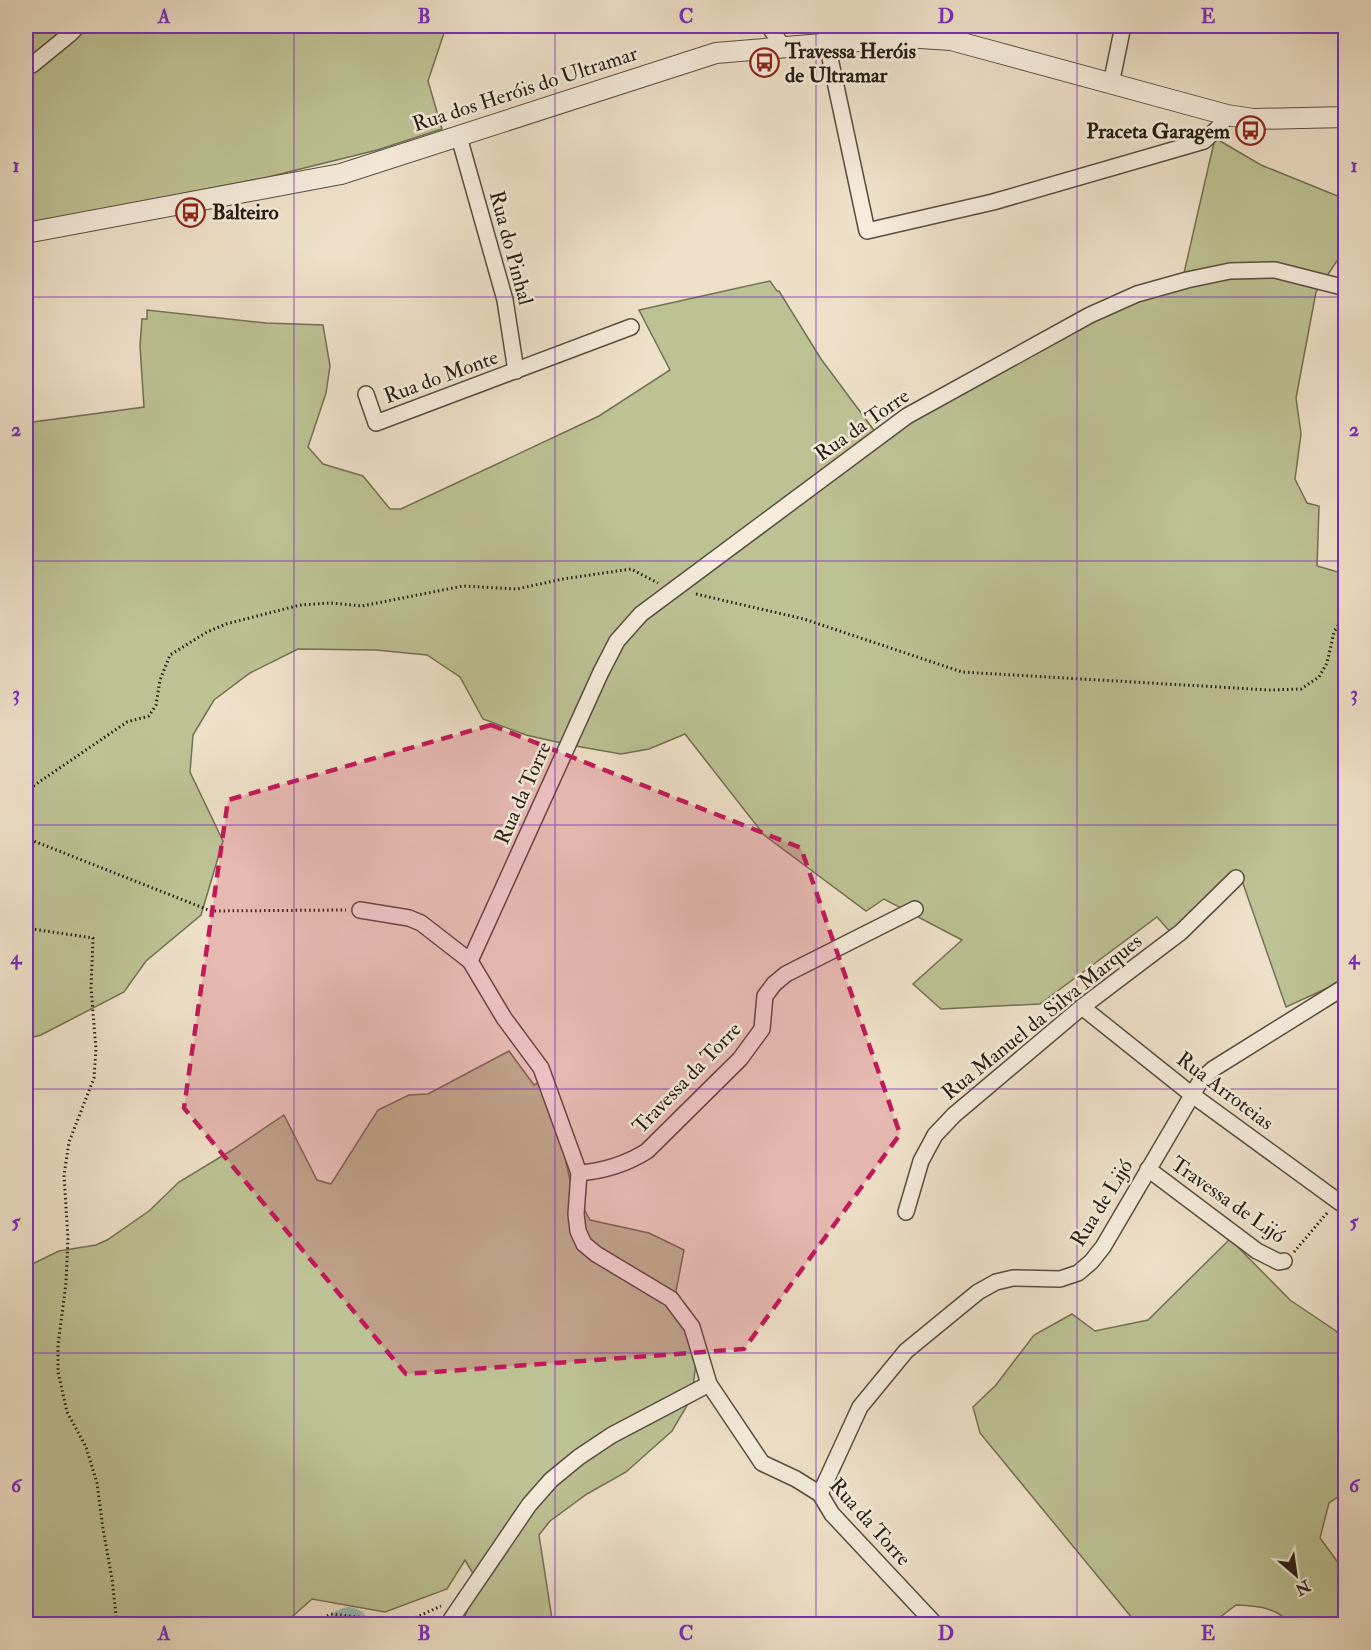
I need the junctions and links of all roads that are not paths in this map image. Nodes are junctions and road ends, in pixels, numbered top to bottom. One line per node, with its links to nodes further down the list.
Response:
1 (78, 26): 7 (street)
2 (769, 26): 6 (street)
3 (1123, 26): 8 (street)
4 (953, 33): 5 (street, Rua dos Heróis do Ultramar); 8 (street, Rua dos Heróis do Ultramar)
5 (827, 44): 6 (street, Rua dos Heróis do Ultramar); 9 (street)
6 (783, 47): 11 (street, Rua dos Heróis do Ultramar)
7 (26, 68)
8 (1111, 84): 9 (street, Rua dos Heróis do Ultramar)
9 (1227, 115): 10 (street, Rua dos Heróis do Ultramar)
10 (1346, 117)
11 (459, 137): 12 (street, Rua dos Heróis do Ultramar); 15 (street, Rua do Pinhal)
12 (26, 233)
13 (1346, 288): 20 (street, Rua da Torre)
14 (631, 327): 15 (street)
15 (516, 371): 16 (street, Rua do Monte)
16 (366, 394)
17 (1236, 878): 22 (street, Rua Manuel da Silva Marques)
18 (915, 909): 25 (street, Travessa da Torre)
19 (360, 910): 20 (street)
20 (470, 961): 25 (street, Rua da Torre)
21 (1346, 986): 23 (street, Rua de Lijó)
22 (1082, 1007): 23 (street, Rua Arroteias); 27 (street, Rua Manuel da Silva Marques)
23 (1191, 1094): 24 (street, Rua de Lijó); 26 (street, Rua Arroteias)
24 (1148, 1169): 28 (street, Travessa de Lijó); 30 (street, Rua de Lijó)
25 (579, 1173): 29 (street, Rua da Torre)
26 (1342, 1204)
27 (906, 1212)
28 (1284, 1261)
29 (710, 1384): 30 (street, Rua da Torre); 31 (street)
30 (820, 1494): 32 (street, Rua da Torre)
31 (448, 1624)
32 (934, 1624)

